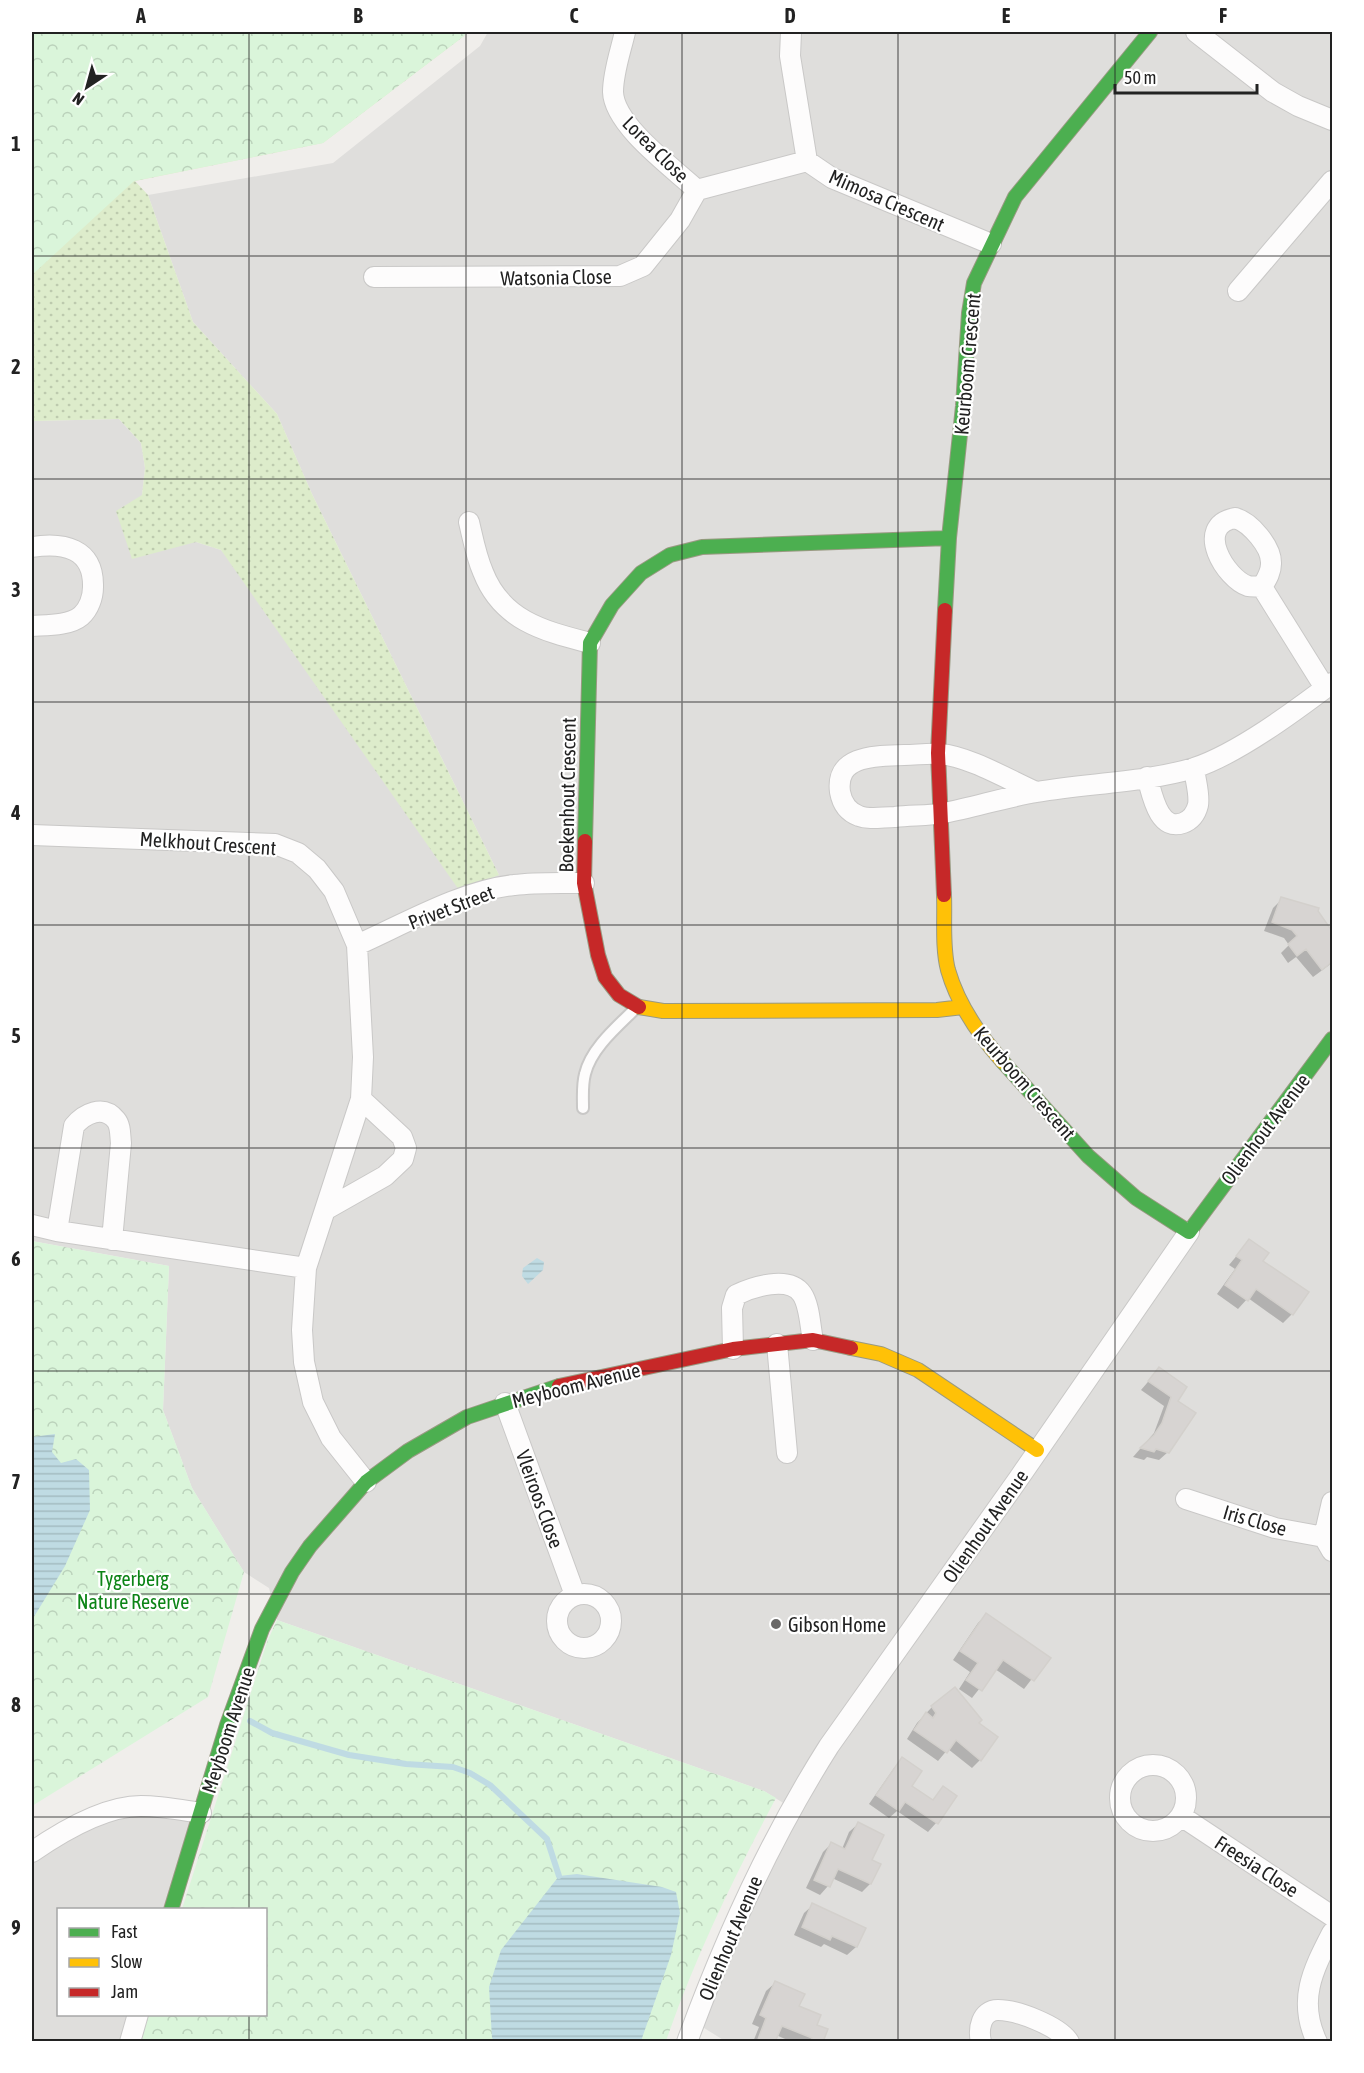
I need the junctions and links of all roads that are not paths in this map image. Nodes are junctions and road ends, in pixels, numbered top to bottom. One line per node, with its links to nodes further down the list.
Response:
1 (625, 32): 8 (street, Lorea Close)
2 (791, 32): 6 (street, Mimosa Crescent)
3 (1150, 32): 9 (street, Keurboom Crescent)
4 (1196, 32): 5 (street)
5 (1332, 120)
6 (807, 161): 8 (street, Lorea Close); 9 (street, Mimosa Crescent)
7 (1332, 181): 11 (street)
8 (697, 190): 10 (street, Watsonia Close)
9 (991, 244): 13 (street, Keurboom Crescent)
10 (374, 277)
11 (1238, 291)
12 (469, 522): 17 (street)
13 (949, 538): 17 (street, Boekenhout Crescent); 19 (street, Keurboom Crescent)
14 (32, 548): 16 (street)
15 (1262, 586): 18 (street)
16 (32, 626)
17 (590, 643): 25 (street, Boekenhout Crescent)
18 (1329, 686): 20 (street)
19 (938, 753): 22 (street); 23 (street, Keurboom Crescent); 23 (street)
20 (1194, 768): 21 (street); 21 (street)
21 (1148, 777): 22 (street)
22 (1036, 792): 23 (street)
23 (942, 813): 28 (street, Keurboom Crescent)
24 (32, 835): 26 (street, Melkhout Crescent)
25 (584, 882): 26 (street, Privet Street); 27 (street, Boekenhout Crescent)
26 (357, 945): 30 (street, Melkhout Crescent)
27 (637, 1007): 28 (street); 31 (lane)
28 (963, 1008): 35 (street, Keurboom Crescent)
29 (1332, 1039): 35 (street, Olienhout Avenue)
30 (361, 1099): 32 (street, Melkhout Crescent); 32 (street)
31 (583, 1108)
32 (325, 1210): 37 (street, Melkhout Crescent)
33 (32, 1226): 34 (street)
34 (57, 1231): 36 (street); 36 (street)
35 (1189, 1232): 42 (street, Olienhout Avenue)
36 (112, 1240): 37 (street)
37 (306, 1268): 44 (street, Melkhout Crescent)
38 (813, 1340): 39 (street, Meyboom Avenue); 40 (street); 42 (street, Meyboom Avenue)
39 (777, 1344): 40 (street, Meyboom Avenue); 43 (street)
40 (733, 1349): 41 (street, Meyboom Avenue)
41 (505, 1403): 44 (street, Meyboom Avenue); 48 (street, Vleiroos Close)
42 (1037, 1450): 57 (street, Olienhout Avenue)
43 (787, 1453)
44 (366, 1482): 49 (street, Meyboom Avenue)
45 (1186, 1499): 47 (street, Iris Close)
46 (1332, 1503): 47 (street)
47 (1328, 1544)
48 (575, 1595)
49 (201, 1813): 51 (street); 52 (street, Meyboom Avenue)
50 (1181, 1816): 53 (street, Freesia Close)
51 (32, 1852)
52 (172, 1908)
53 (1332, 1916)
54 (1332, 1933): 60 (street)
55 (137, 2016): 56 (street)
56 (130, 2042)
57 (687, 2042)
58 (981, 2042): 59 (street)
59 (1069, 2042)
60 (1317, 2042)

